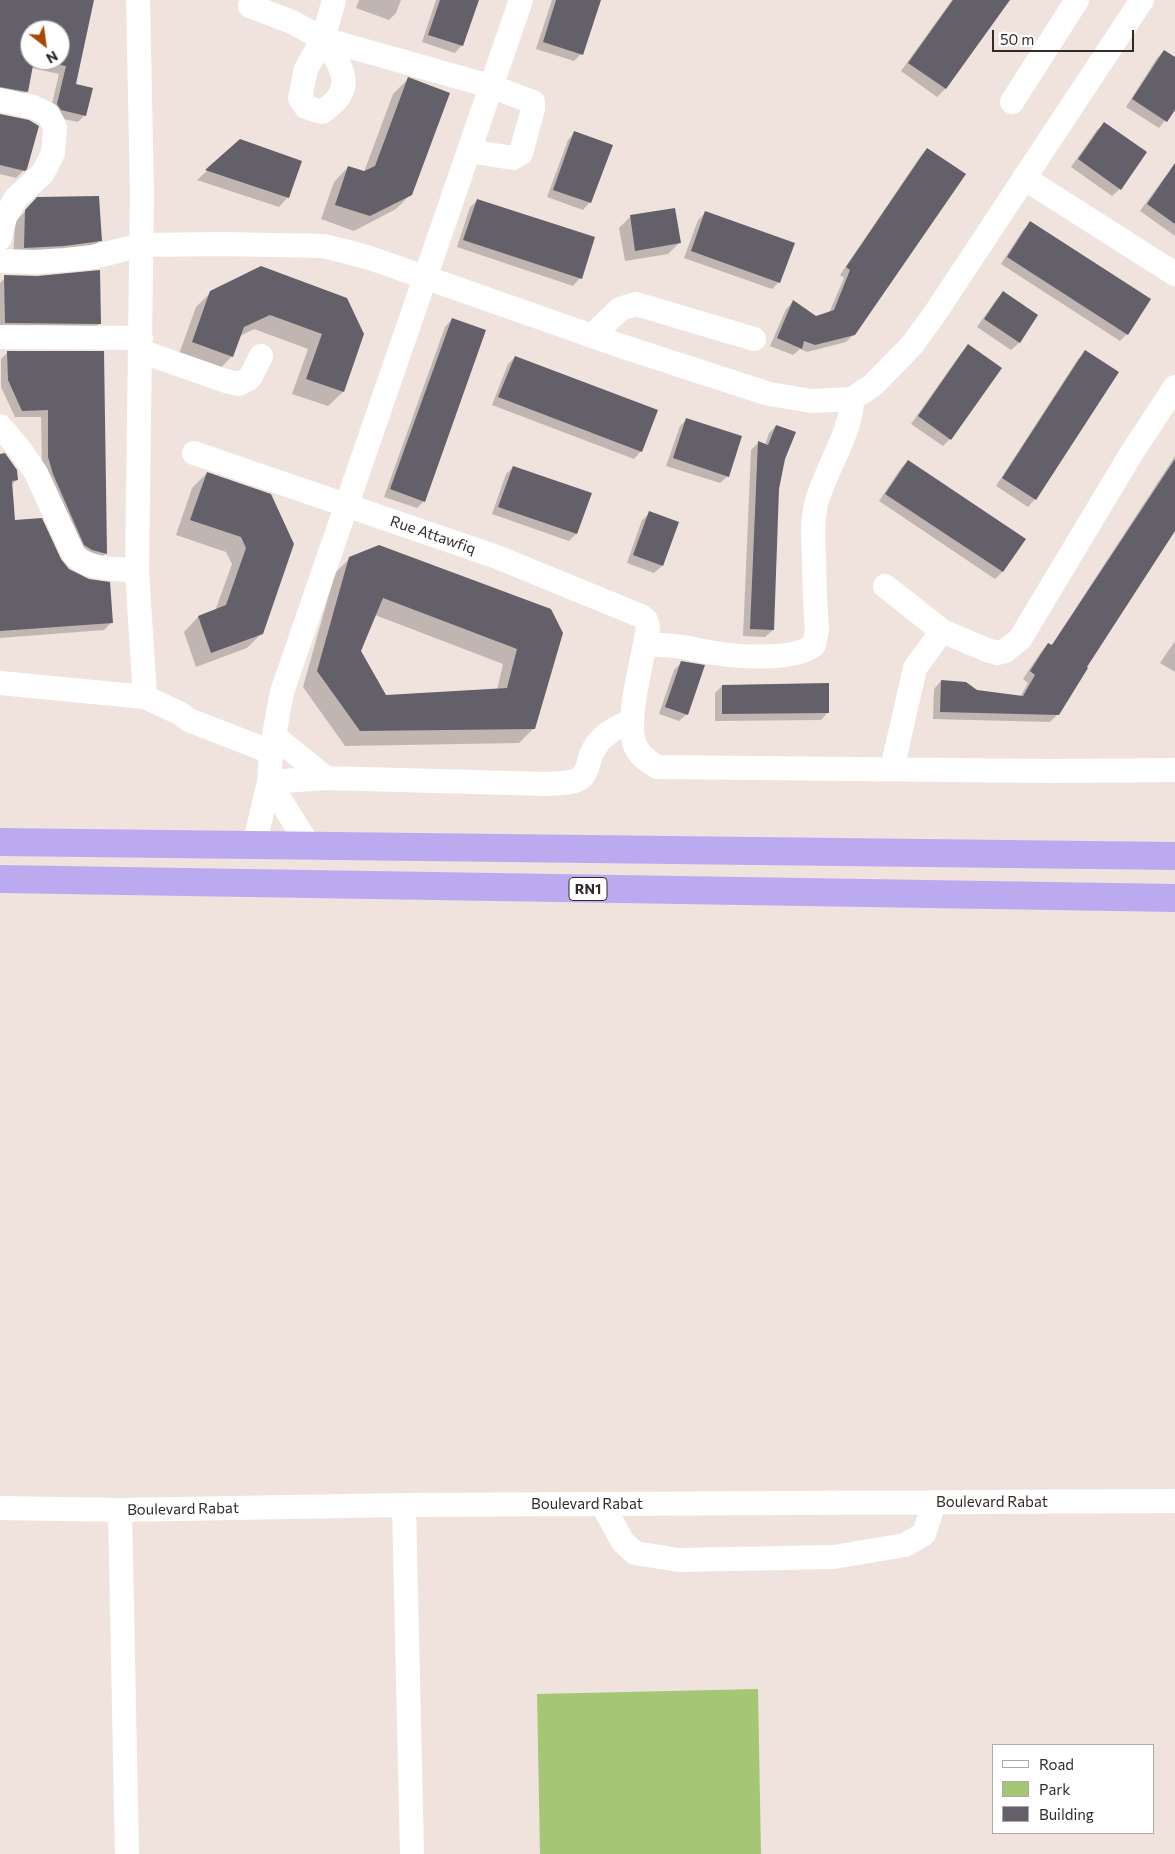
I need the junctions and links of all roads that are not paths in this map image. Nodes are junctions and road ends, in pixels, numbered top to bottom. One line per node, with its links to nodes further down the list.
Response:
1 (138, 0): 14 (street)
2 (334, 0): 7 (street)
3 (521, 0): 8 (street)
4 (1077, 0): 10 (street)
5 (1134, 3): 12 (street)
6 (250, 6): 7 (street)
7 (323, 39): 8 (street)
8 (490, 86): 11 (street); 11 (street)
9 (0, 100): 13 (street)
10 (1012, 102)
11 (469, 150): 17 (street)
12 (1024, 178): 16 (street); 24 (street)
13 (0, 238)
14 (142, 245): 15 (street); 17 (street); 21 (street)
15 (0, 261)
16 (1175, 274)
17 (426, 278): 18 (street); 27 (street)
18 (592, 336): 20 (street); 24 (street)
19 (0, 337): 21 (street)
20 (754, 339)
21 (140, 345): 22 (street); 28 (street)
22 (261, 356)
23 (1175, 387): 30 (street)
24 (852, 399): 31 (street)
25 (0, 426): 28 (street)
26 (194, 453): 27 (street, Rue Attawfiq)
27 (348, 506): 31 (street, Rue Attawfiq); 35 (street)
28 (137, 571): 33 (street)
29 (885, 586): 30 (street)
30 (942, 631): 36 (street)
31 (646, 644): 34 (street)
32 (0, 683): 33 (street)
33 (145, 697): 35 (street)
34 (631, 721): 36 (street); 38 (street)
35 (273, 744): 38 (street); 39 (street)
36 (892, 769): 37 (street)
37 (1175, 770)
38 (326, 778): 39 (street)
39 (269, 782): 41 (street); 42 (street)
40 (0, 842): 41 (highway)
41 (254, 846): 42 (highway)
42 (309, 846): 43 (highway)
43 (1175, 856)
44 (0, 879): 45 (highway, RN1)
45 (1175, 898)
46 (1175, 1501): 47 (street, Boulevard Rabat)
47 (934, 1502): 48 (street, Boulevard Rabat); 48 (street)
48 (602, 1504): 49 (street, Boulevard Rabat)
49 (404, 1505): 51 (street, Boulevard Rabat); 53 (street)
50 (0, 1508): 51 (street, Boulevard Rabat)
51 (120, 1510): 52 (street)
52 (127, 1854)
53 (412, 1854)

